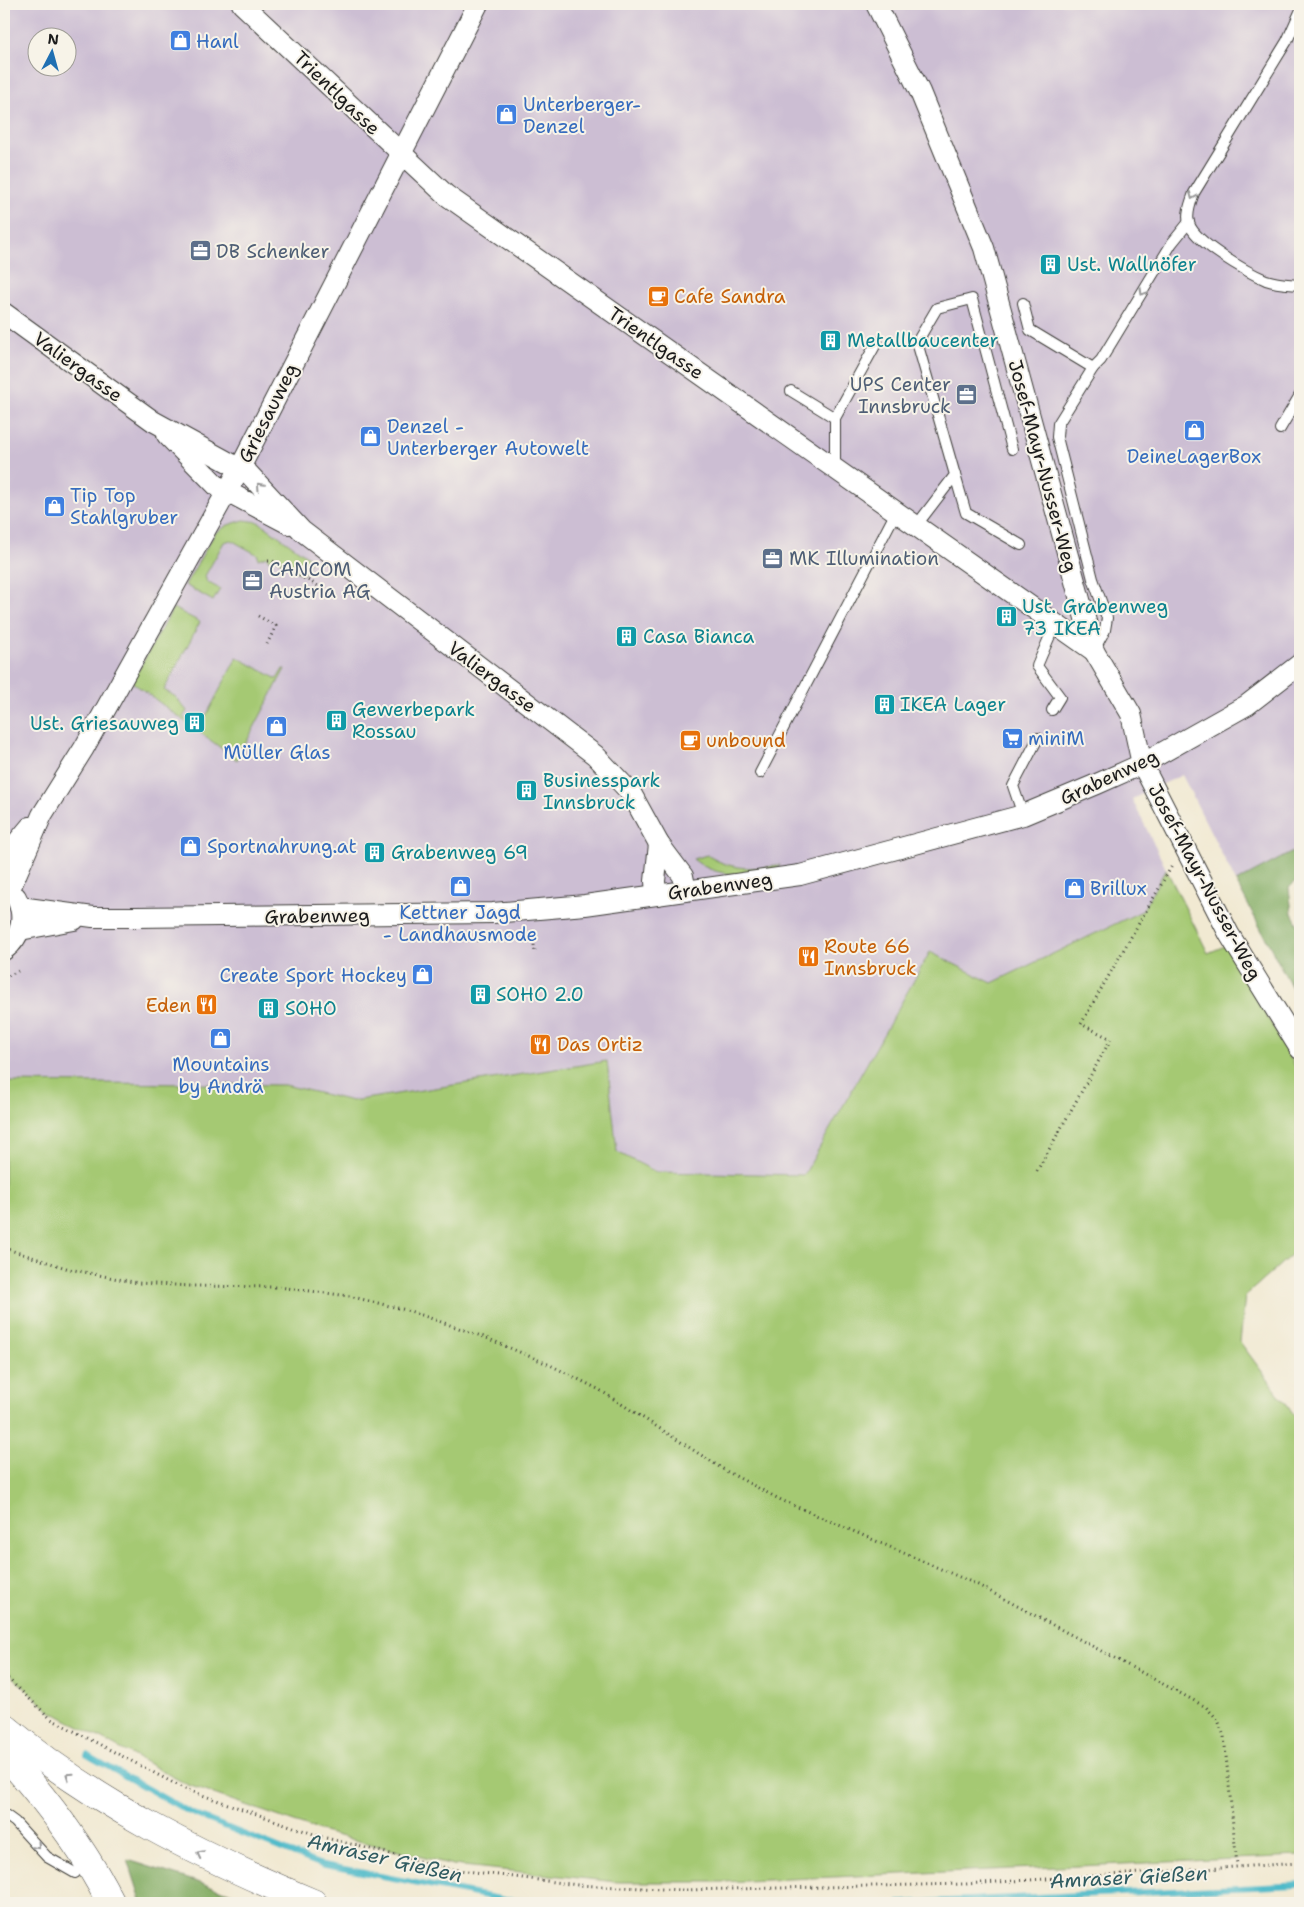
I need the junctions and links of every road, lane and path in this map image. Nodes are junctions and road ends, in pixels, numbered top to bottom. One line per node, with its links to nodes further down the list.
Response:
1 (242, 4): 5 (street, Trientlgasse)
2 (478, 4): 5 (street, Griesauweg)
3 (876, 4): 31 (street, Josef-Mayr-Nusser-Weg)
4 (1300, 12): 6 (lane, one-way to 6)
5 (400, 154): 18 (street, Griesauweg); 19 (street, Trientlgasse)
6 (1189, 222): 7 (lane); 11 (lane, one-way to 11)
7 (1300, 284)
8 (1023, 302): 11 (lane)
9 (4, 313): 15 (street, Valiergasse)
10 (877, 342): 14 (lane)
11 (1093, 368): 31 (lane)
12 (791, 391): 14 (lane)
13 (1300, 395): 16 (lane)
14 (835, 418): 19 (lane)
15 (153, 421): 18 (street, Valiergasse); 21 (street, Valiergasse)
16 (1280, 429)
17 (1012, 449): 20 (lane)
18 (240, 468): 21 (street, Griesauweg); 24 (street, Valiergasse, one-way to 18)
19 (834, 468): 22 (street, Trientlgasse)
20 (955, 475): 23 (lane); 25 (lane)
21 (227, 492): 24 (street, Valiergasse); 37 (street, Griesauweg)
22 (896, 512): 23 (street, Trientlgasse); 36 (lane)
23 (916, 526): 29 (street, Trientlgasse)
24 (302, 531): 39 (street, Valiergasse)
25 (1021, 545)
26 (268, 561): 27 (path)
27 (320, 587)
28 (258, 616): 30 (path)
29 (1055, 624): 31 (street, Trientlgasse); 33 (lane)
30 (267, 644)
31 (1094, 651): 35 (street, Josef-Mayr-Nusser-Weg)
32 (1300, 664): 35 (street, Grabenweg)
33 (1052, 710)
34 (1038, 738): 38 (lane)
35 (1142, 764): 38 (street, Grabenweg); 40 (street, Josef-Mayr-Nusser-Weg)
36 (760, 773)
37 (42, 815): 41 (street, Griesauweg); 42 (street, Griesauweg)
38 (1023, 815): 43 (street, Grabenweg)
39 (660, 844): 43 (street, Valiergasse); 44 (street)
40 (1189, 856): 55 (street, Josef-Mayr-Nusser-Weg); 56 (path)
41 (4, 858)
42 (7, 887): 45 (street)
43 (686, 891): 44 (street, Grabenweg)
44 (656, 896): 46 (street, Grabenweg)
45 (20, 907): 46 (street, Grabenweg); 47 (street)
46 (93, 916): 47 (street, Grabenweg)
47 (20, 930): 51 (street)
48 (532, 930): 52 (path)
49 (488, 934): 50 (path)
50 (479, 942)
51 (4, 950)
52 (534, 952)
53 (18, 971): 54 (path)
54 (4, 978)
55 (1300, 1049)
56 (1037, 1171)
57 (4, 1248): 64 (path)
58 (4, 1675): 64 (path)
59 (4, 1727): 68 (highway, one-way to 59)
60 (4, 1753): 67 (highway)
61 (4, 1776): 65 (highway)
62 (4, 1814): 65 (lane, one-way to 65)
63 (1300, 1863): 64 (path)
64 (1238, 1866)
65 (75, 1873): 66 (highway)
66 (92, 1903)
67 (111, 1903)
68 (313, 1903)

